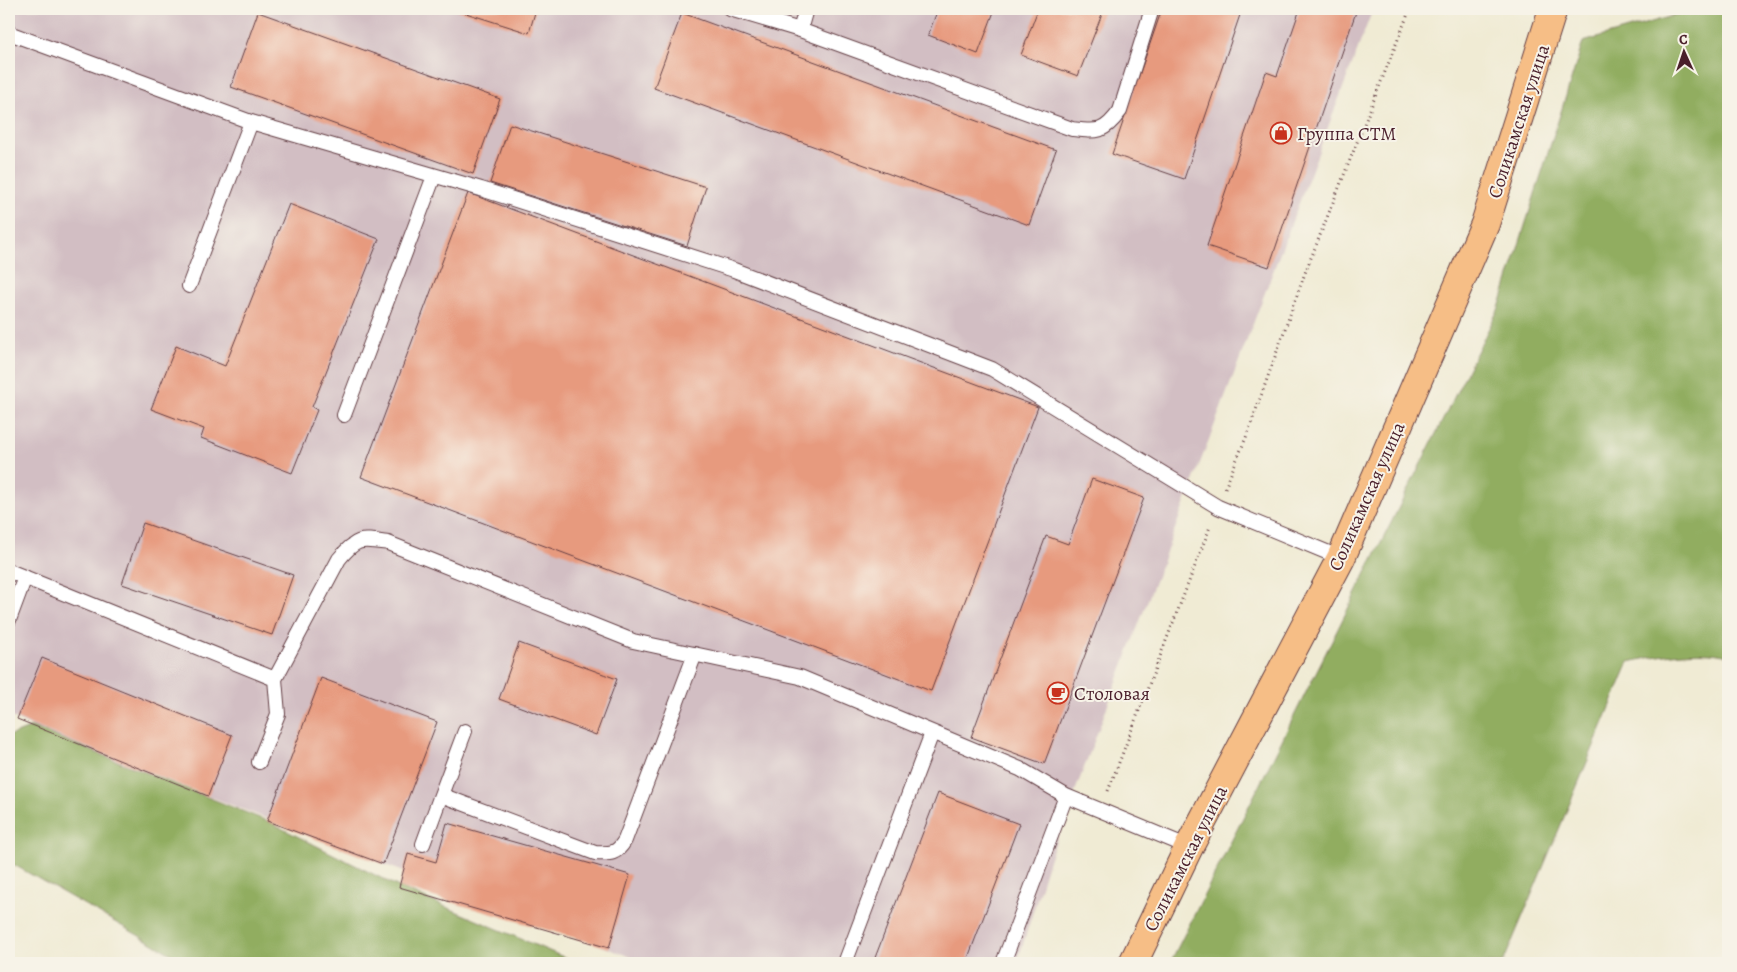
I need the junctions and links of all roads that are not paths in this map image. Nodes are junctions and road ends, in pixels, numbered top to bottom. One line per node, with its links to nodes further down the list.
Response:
1 (730, 9): 5 (lane)
2 (806, 9): 5 (lane)
3 (1152, 9): 5 (lane)
4 (1550, 10): 11 (main road, Соликамская улица)
5 (800, 30)
6 (9, 33): 7 (lane)
7 (251, 122): 8 (lane); 9 (lane)
8 (434, 176): 10 (lane); 11 (lane)
9 (189, 286)
10 (344, 415)
11 (1341, 558): 23 (main road, Соликамская улица)
12 (9, 571): 13 (lane)
13 (25, 578): 14 (lane); 16 (lane)
14 (9, 620)
15 (695, 654): 16 (lane); 18 (lane); 20 (lane)
16 (275, 679): 19 (lane)
17 (465, 731): 20 (lane)
18 (932, 732): 21 (lane); 24 (lane)
19 (259, 762)
20 (441, 795): 22 (lane)
21 (1066, 796): 23 (lane); 25 (lane)
22 (423, 844)
23 (1189, 848): 26 (main road, Соликамская улица)
24 (846, 963)
25 (1003, 963)
26 (1133, 963)

